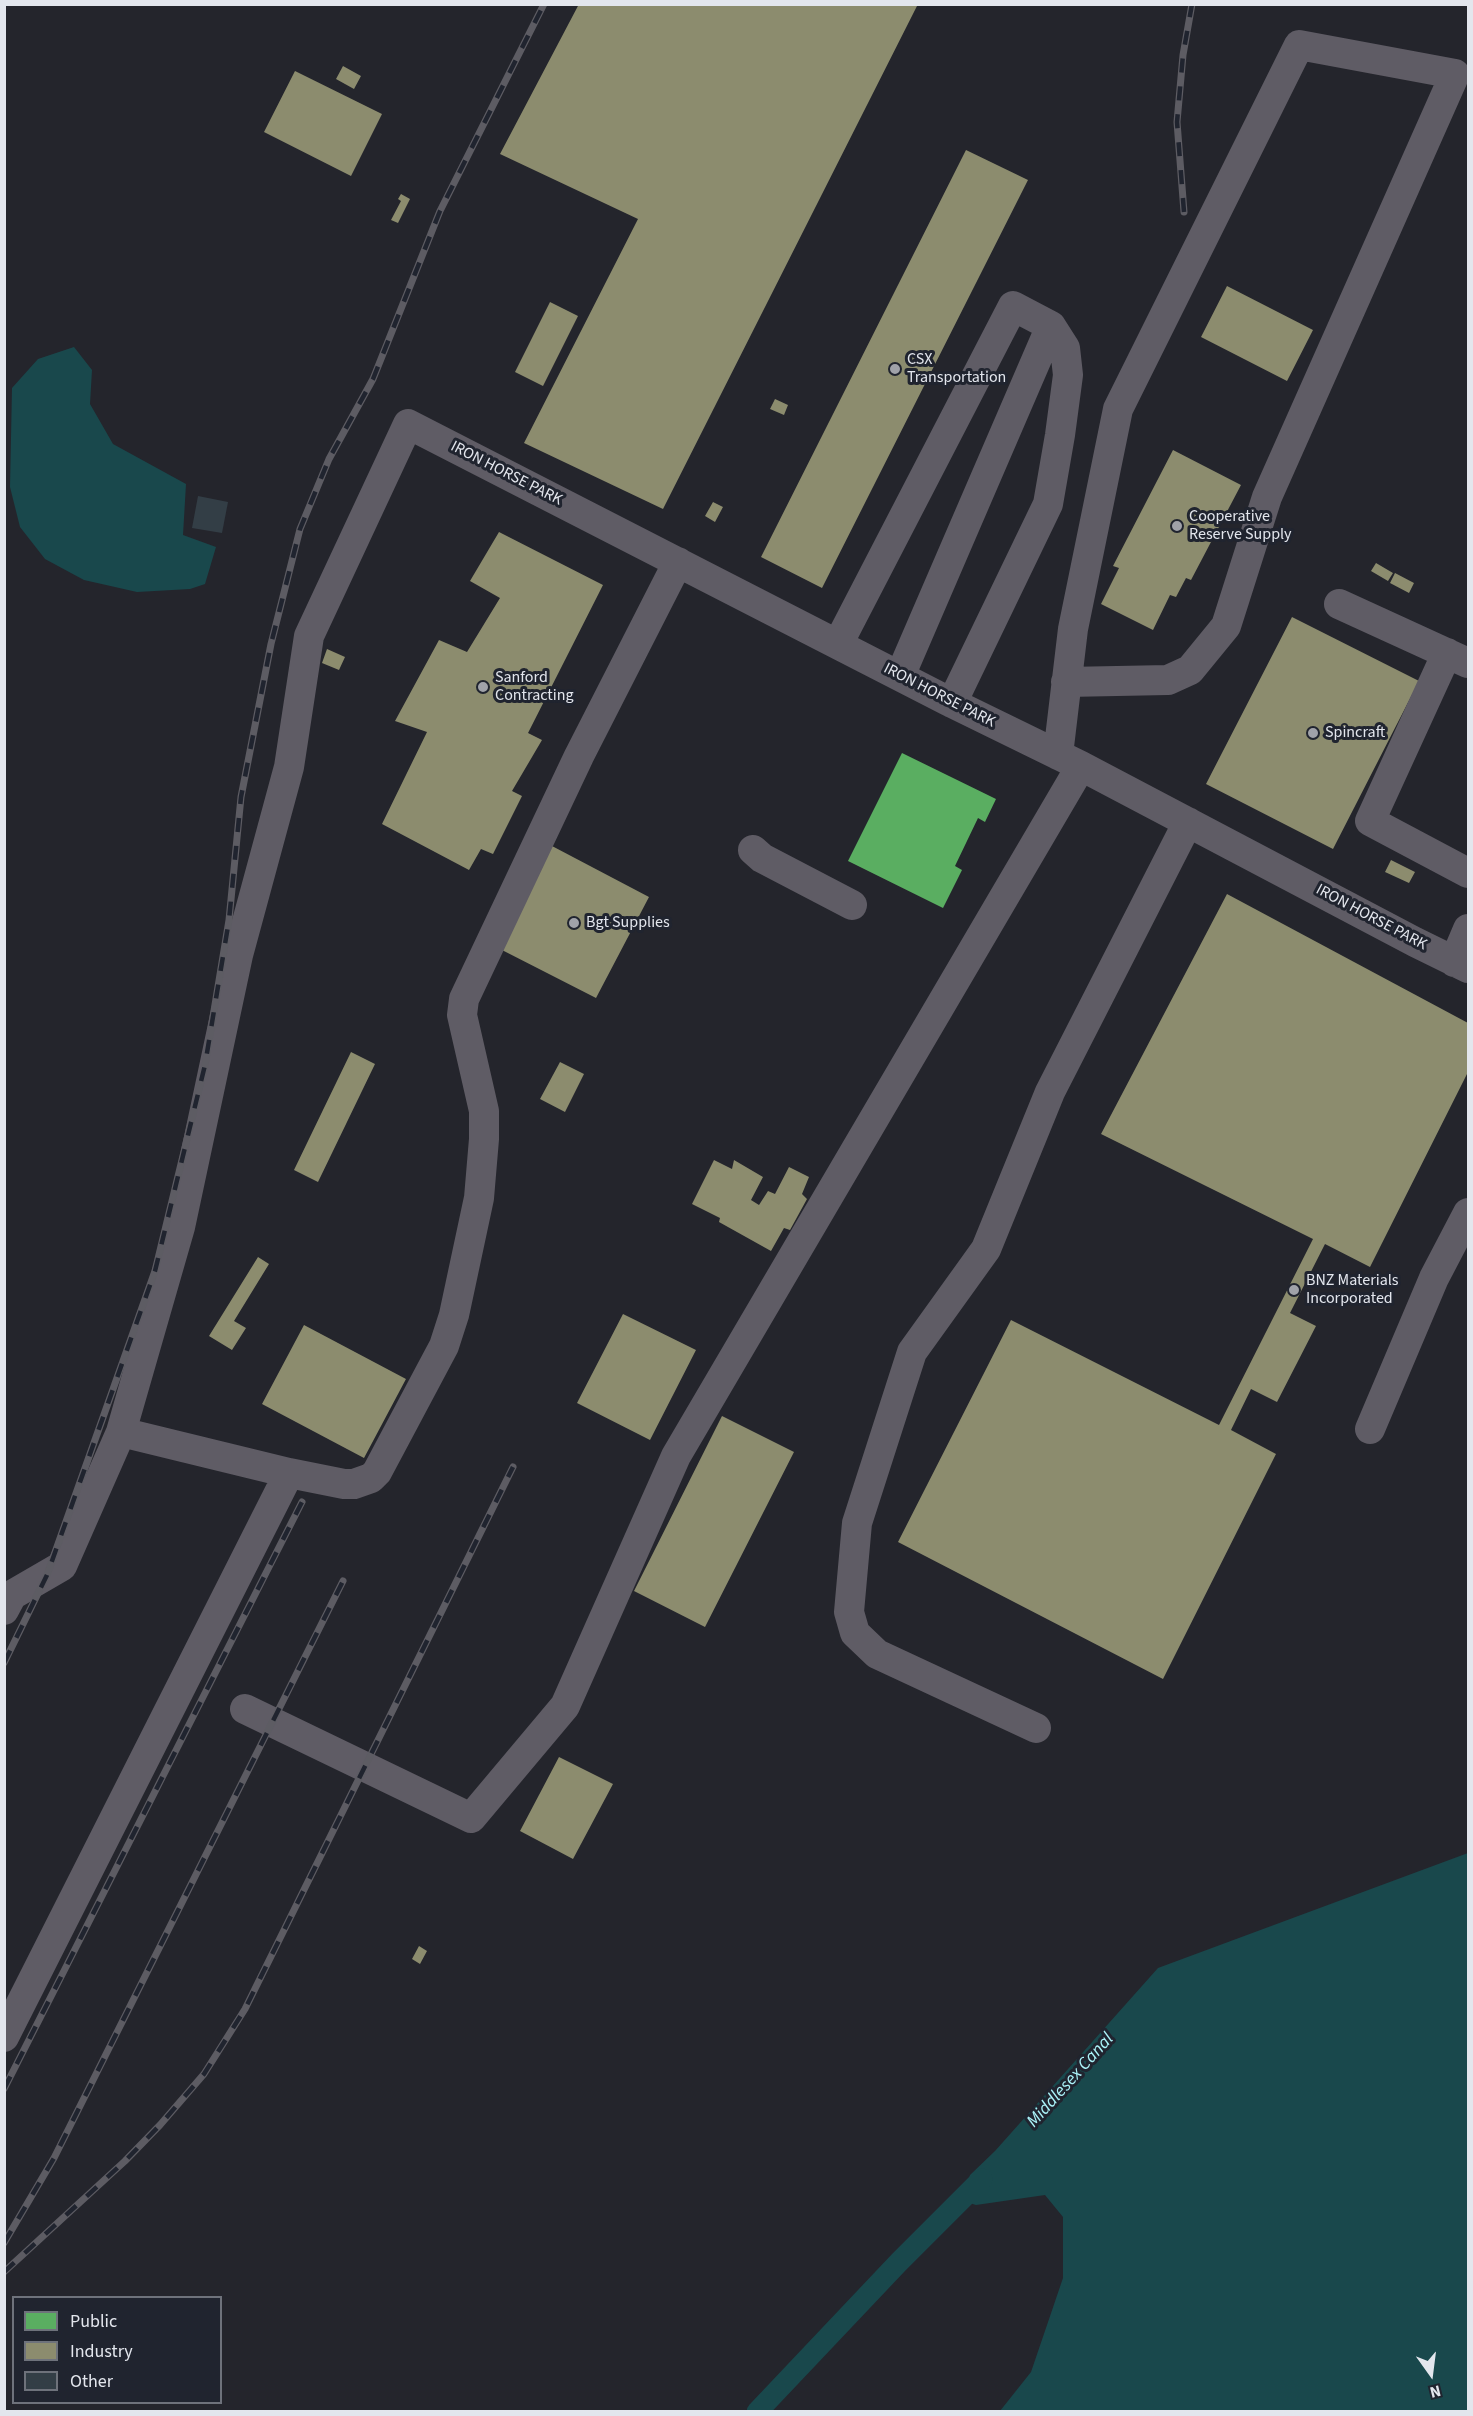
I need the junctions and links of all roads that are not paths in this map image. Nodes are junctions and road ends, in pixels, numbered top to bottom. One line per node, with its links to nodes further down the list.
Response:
1 (1051, 326): 4 (street); 6 (street); 8 (street)
2 (678, 562): 4 (street, IRON HORSE PARK); 18 (street, IRON HORSE PARK); 19 (street)
3 (1339, 604): 5 (street)
4 (838, 644): 6 (street, IRON HORSE PARK)
5 (1458, 658): 12 (street)
6 (900, 676): 8 (street, IRON HORSE PARK)
7 (1066, 682): 7 (street); 9 (street)
8 (952, 703): 9 (street, IRON HORSE PARK)
9 (1069, 760): 10 (street, IRON HORSE PARK); 21 (street)
10 (1188, 822): 15 (street, IRON HORSE PARK); 22 (street)
11 (753, 850): 13 (street)
12 (1468, 873)
13 (852, 905)
14 (1468, 929): 15 (street)
15 (1461, 965)
16 (1468, 1213): 17 (street)
17 (1370, 1429)
18 (121, 1432): 19 (street); 20 (street)
19 (289, 1473): 23 (street)
20 (4, 1610)
21 (245, 1709)
22 (1036, 1728)
23 (4, 2037)

